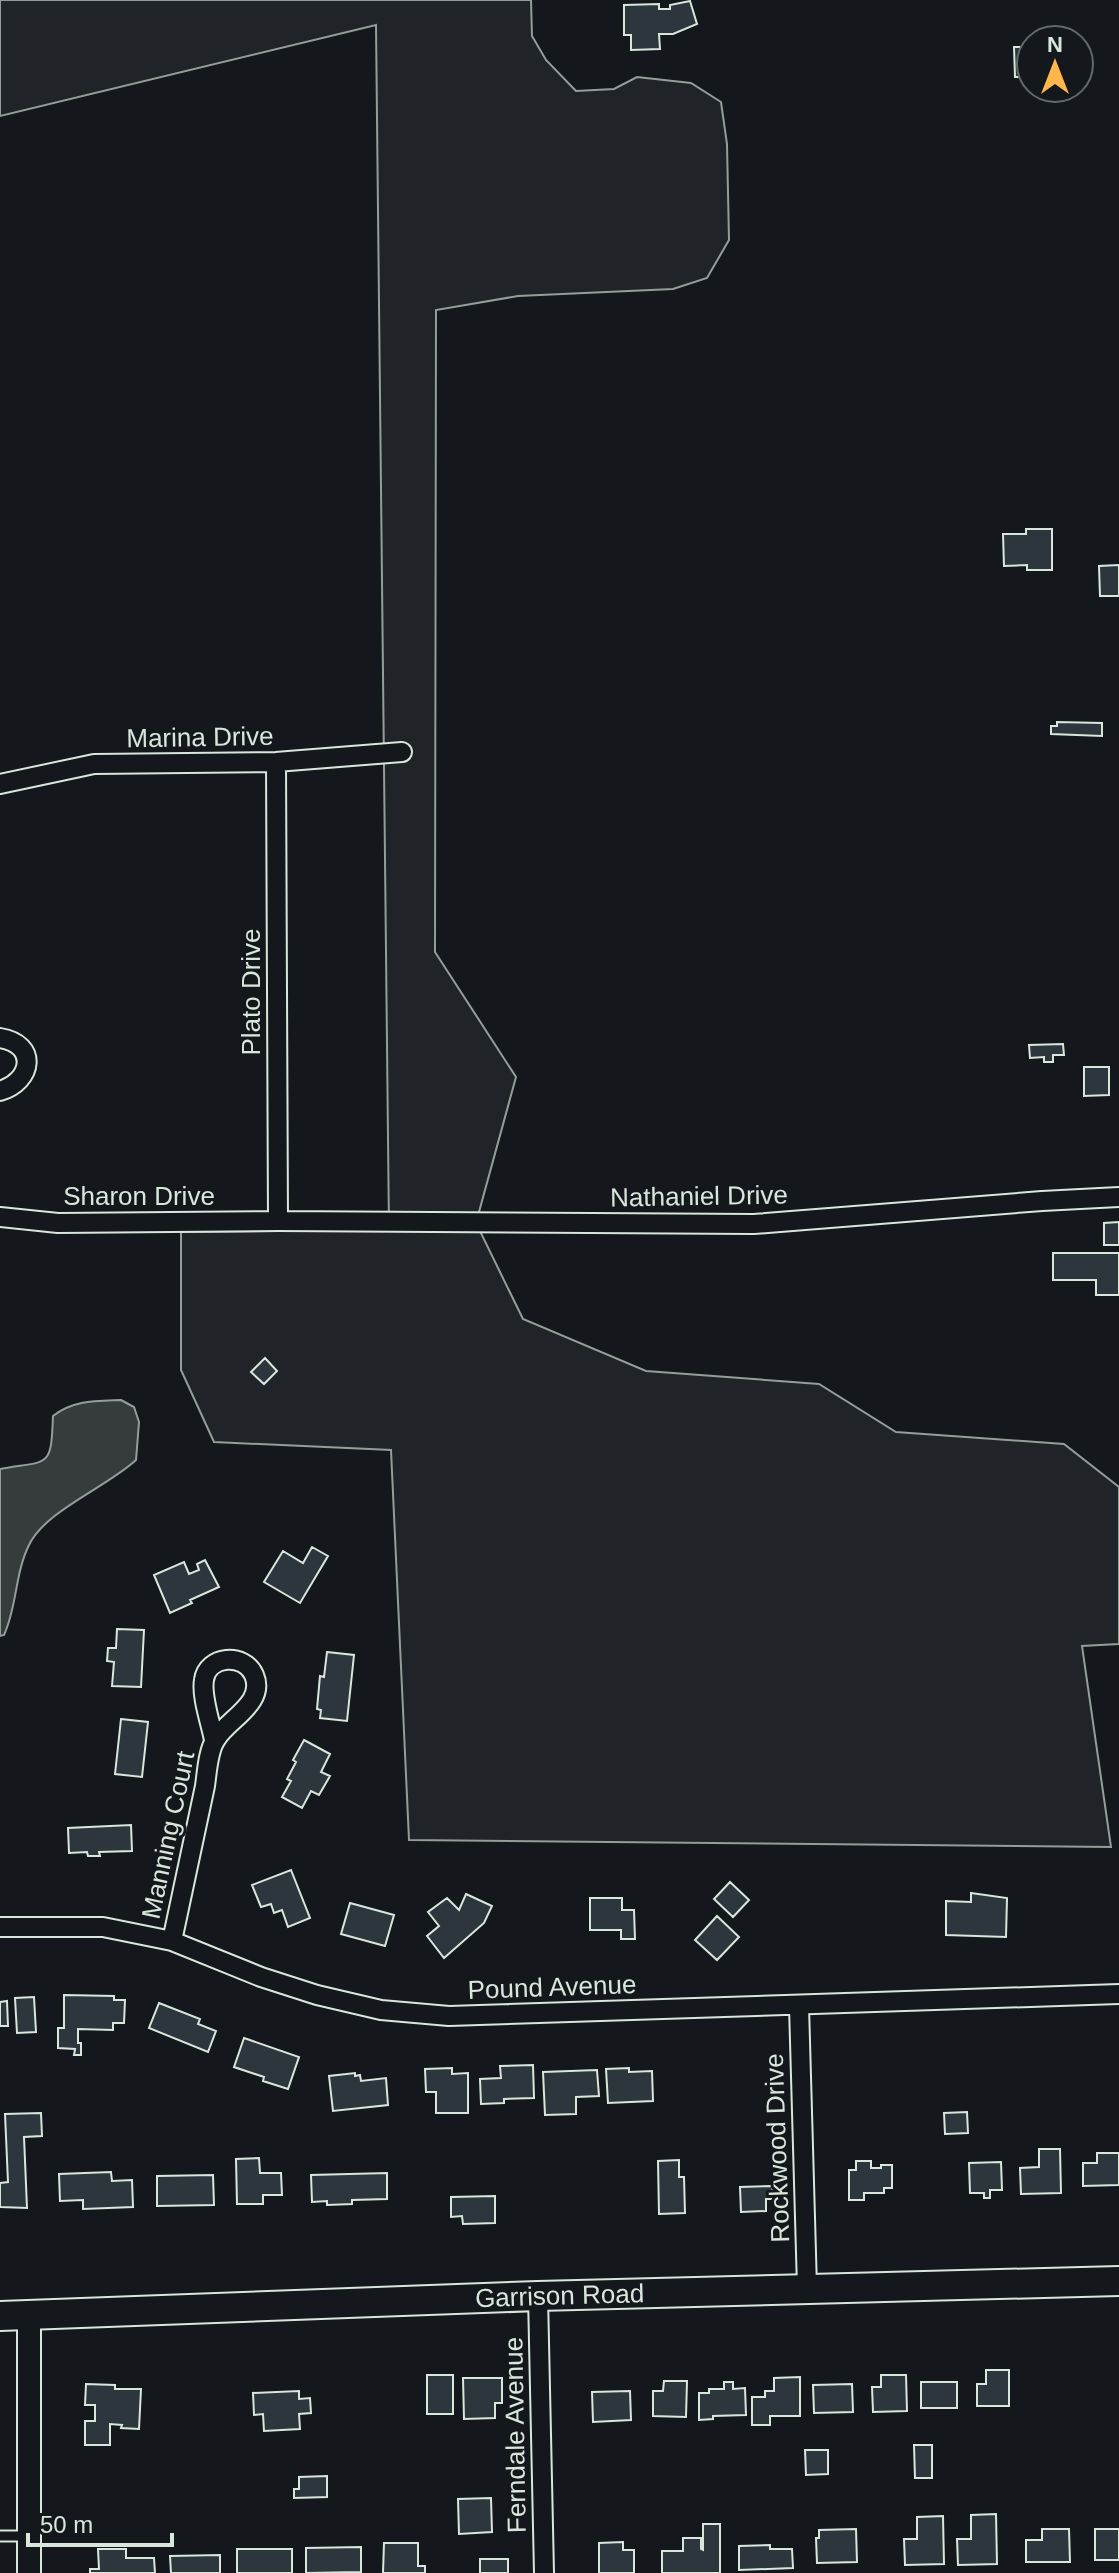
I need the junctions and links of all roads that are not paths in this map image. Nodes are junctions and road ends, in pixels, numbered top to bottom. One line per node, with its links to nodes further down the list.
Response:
1 (402, 752): 2 (street, Marina Drive)
2 (276, 762): 3 (street, Marina Drive); 8 (street, Plato Drive)
3 (0, 784)
4 (0, 1038): 5 (street)
5 (0, 1091)
6 (1119, 1197): 8 (street, Nathaniel Drive)
7 (0, 1217): 8 (street, Sharon Drive)
8 (278, 1221)
9 (214, 1740): 11 (street, Manning Court)
10 (0, 1927): 11 (street, Pound Avenue)
11 (172, 1941): 13 (street, Pound Avenue)
12 (1119, 1994): 13 (street, Pound Avenue)
13 (799, 2006): 15 (street, Rockwood Drive)
14 (1119, 2281): 15 (main road, Garrison Road)
15 (807, 2288): 16 (main road, Garrison Road)
16 (538, 2296): 17 (main road, Garrison Road); 22 (street, Ferndale Avenue)
17 (29, 2314): 18 (main road, Garrison Road); 20 (street)
18 (0, 2316)
19 (0, 2536): 20 (lane)
20 (29, 2536): 21 (street)
21 (29, 2573)
22 (544, 2573)

